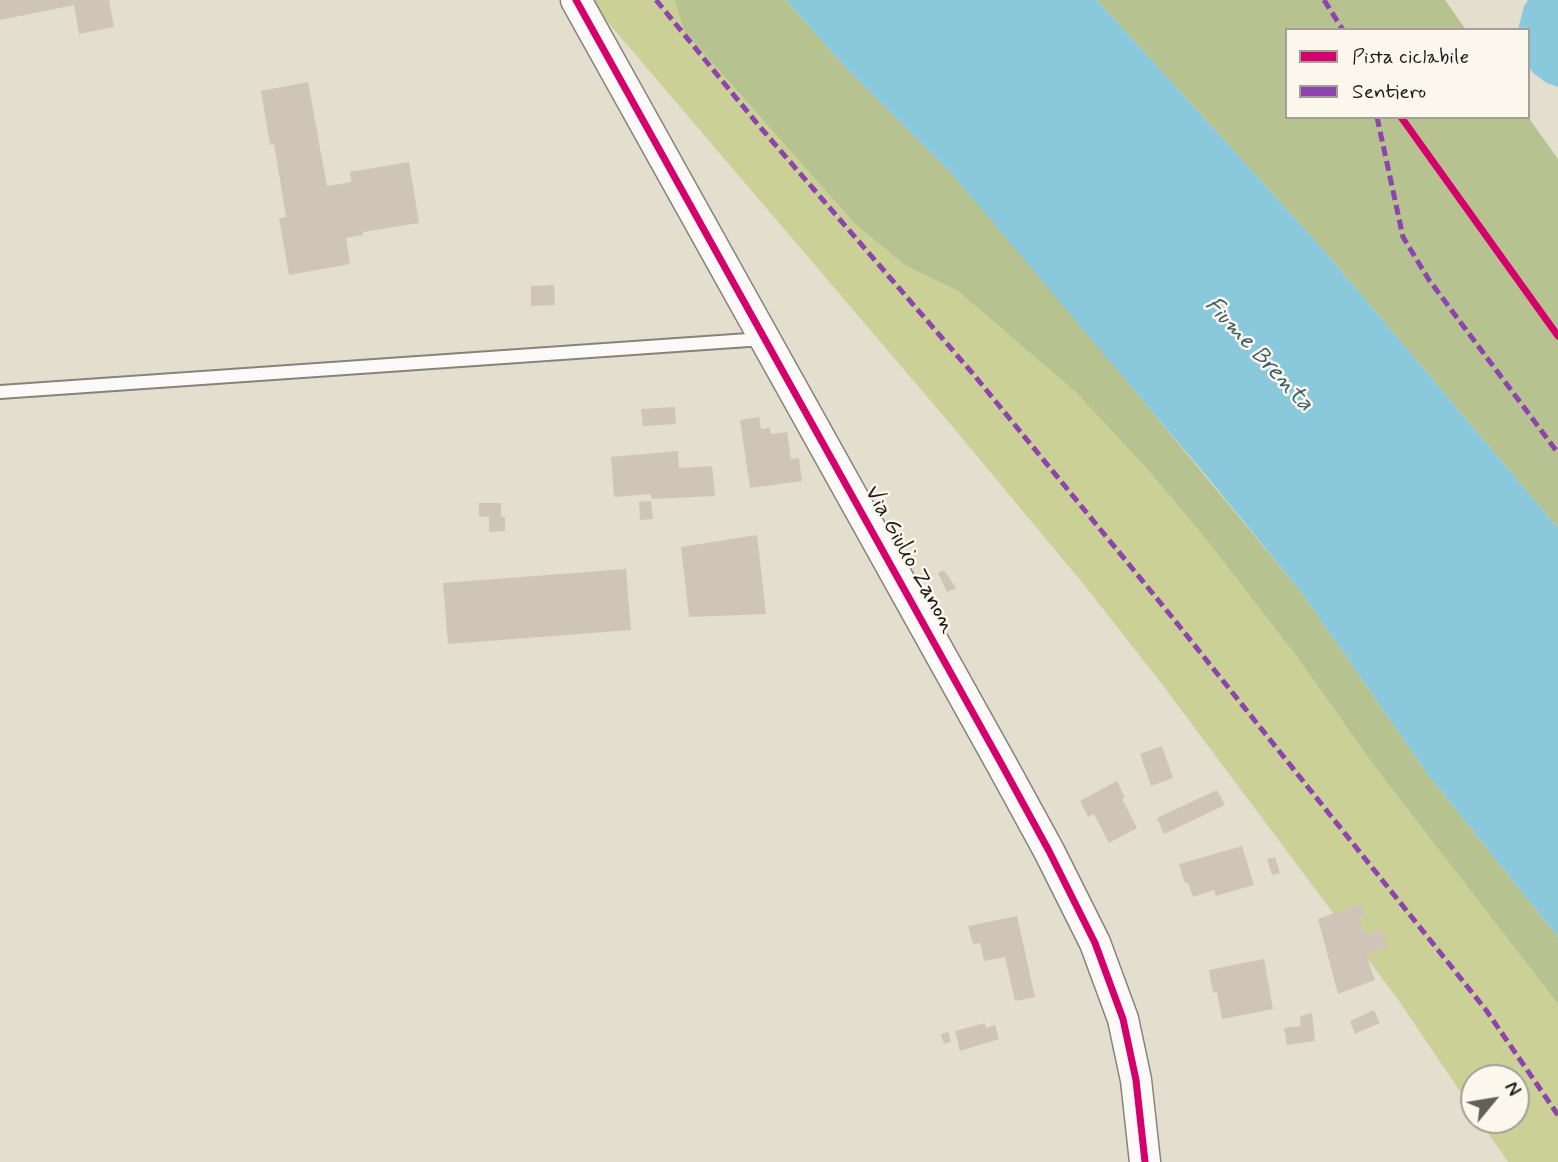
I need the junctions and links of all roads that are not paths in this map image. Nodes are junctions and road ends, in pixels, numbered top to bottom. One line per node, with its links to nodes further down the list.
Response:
1 (576, 0): 2 (street, Via Giulio Zanon)
2 (764, 339): 3 (lane); 4 (street, Via Giulio Zanon)
3 (0, 392)
4 (1145, 1162)

